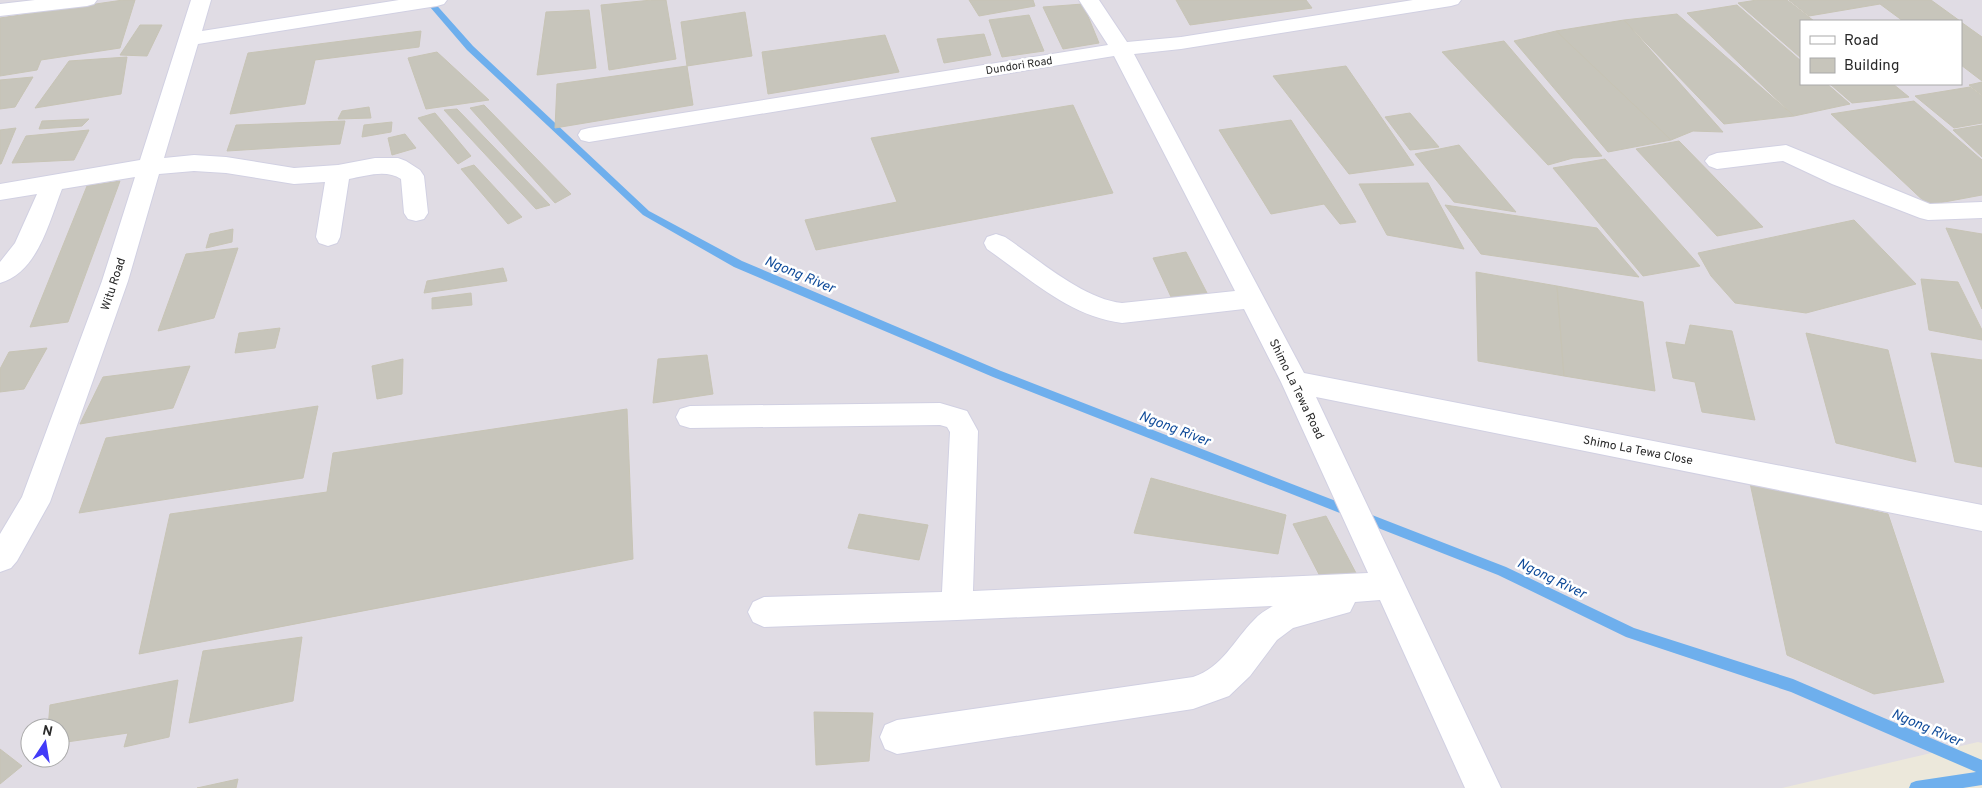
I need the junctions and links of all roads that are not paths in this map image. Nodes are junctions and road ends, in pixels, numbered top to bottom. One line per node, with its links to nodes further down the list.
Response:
1 (87, 0): 7 (street)
2 (201, 0): 9 (street, Witu Road)
3 (437, 0): 9 (street)
4 (1090, 0): 10 (street, Shimo La Tewa Road)
5 (1308, 0): 8 (street)
6 (1450, 0): 8 (street, Dundori Road)
7 (0, 10)
8 (1327, 20): 10 (street, Dundori Road)
9 (188, 39): 13 (street, Witu Road)
10 (1121, 49): 11 (street, Dundori Road); 22 (street, Shimo La Tewa Road)
11 (589, 135)
12 (1717, 161): 17 (street)
13 (148, 167): 14 (street); 15 (street); 26 (street, Witu Road)
14 (338, 173): 18 (street); 19 (street)
15 (53, 183): 16 (street); 21 (street)
16 (0, 192)
17 (1982, 210)
18 (416, 213)
19 (328, 237)
20 (996, 242): 22 (street)
21 (0, 274)
22 (1252, 299): 23 (street, Shimo La Tewa Road)
23 (1295, 382): 25 (street, Shimo La Tewa Close); 27 (street, Shimo La Tewa Road)
24 (690, 417): 28 (street)
25 (1982, 518)
26 (2, 560)
27 (1391, 589): 28 (street); 30 (street); 31 (street, Shimo La Tewa Road)
28 (957, 606): 29 (street)
29 (764, 612)
30 (897, 737)
31 (1483, 788)

